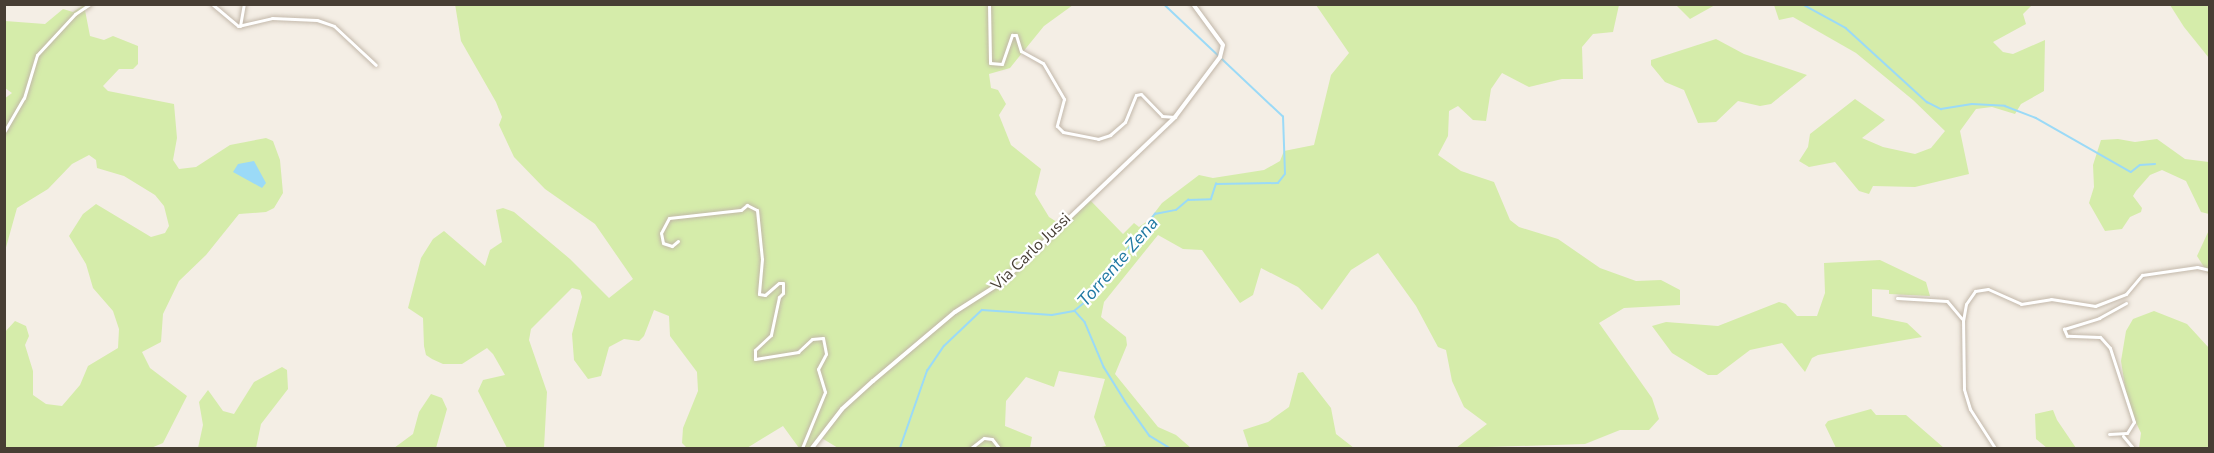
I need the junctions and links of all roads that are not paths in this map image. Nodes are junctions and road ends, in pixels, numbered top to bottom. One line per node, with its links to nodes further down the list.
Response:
1 (90, 4): 9 (street)
2 (213, 4): 6 (street)
3 (244, 4): 6 (street)
4 (989, 4): 8 (street)
5 (1193, 4): 8 (street, Via Carlo Jussi)
6 (240, 26): 7 (street)
7 (376, 65)
8 (1175, 117): 18 (street, Via Carlo Jussi)
9 (4, 132)
10 (678, 241): 17 (street)
11 (2210, 270): 14 (street)
12 (1897, 298): 14 (street)
13 (2126, 303): 16 (street)
14 (1963, 321): 21 (street)
15 (2109, 434): 16 (street)
16 (2122, 435): 22 (street)
17 (802, 448)
18 (812, 448)
19 (971, 448): 20 (street)
20 (999, 448)
21 (1995, 448)
22 (2133, 448)

